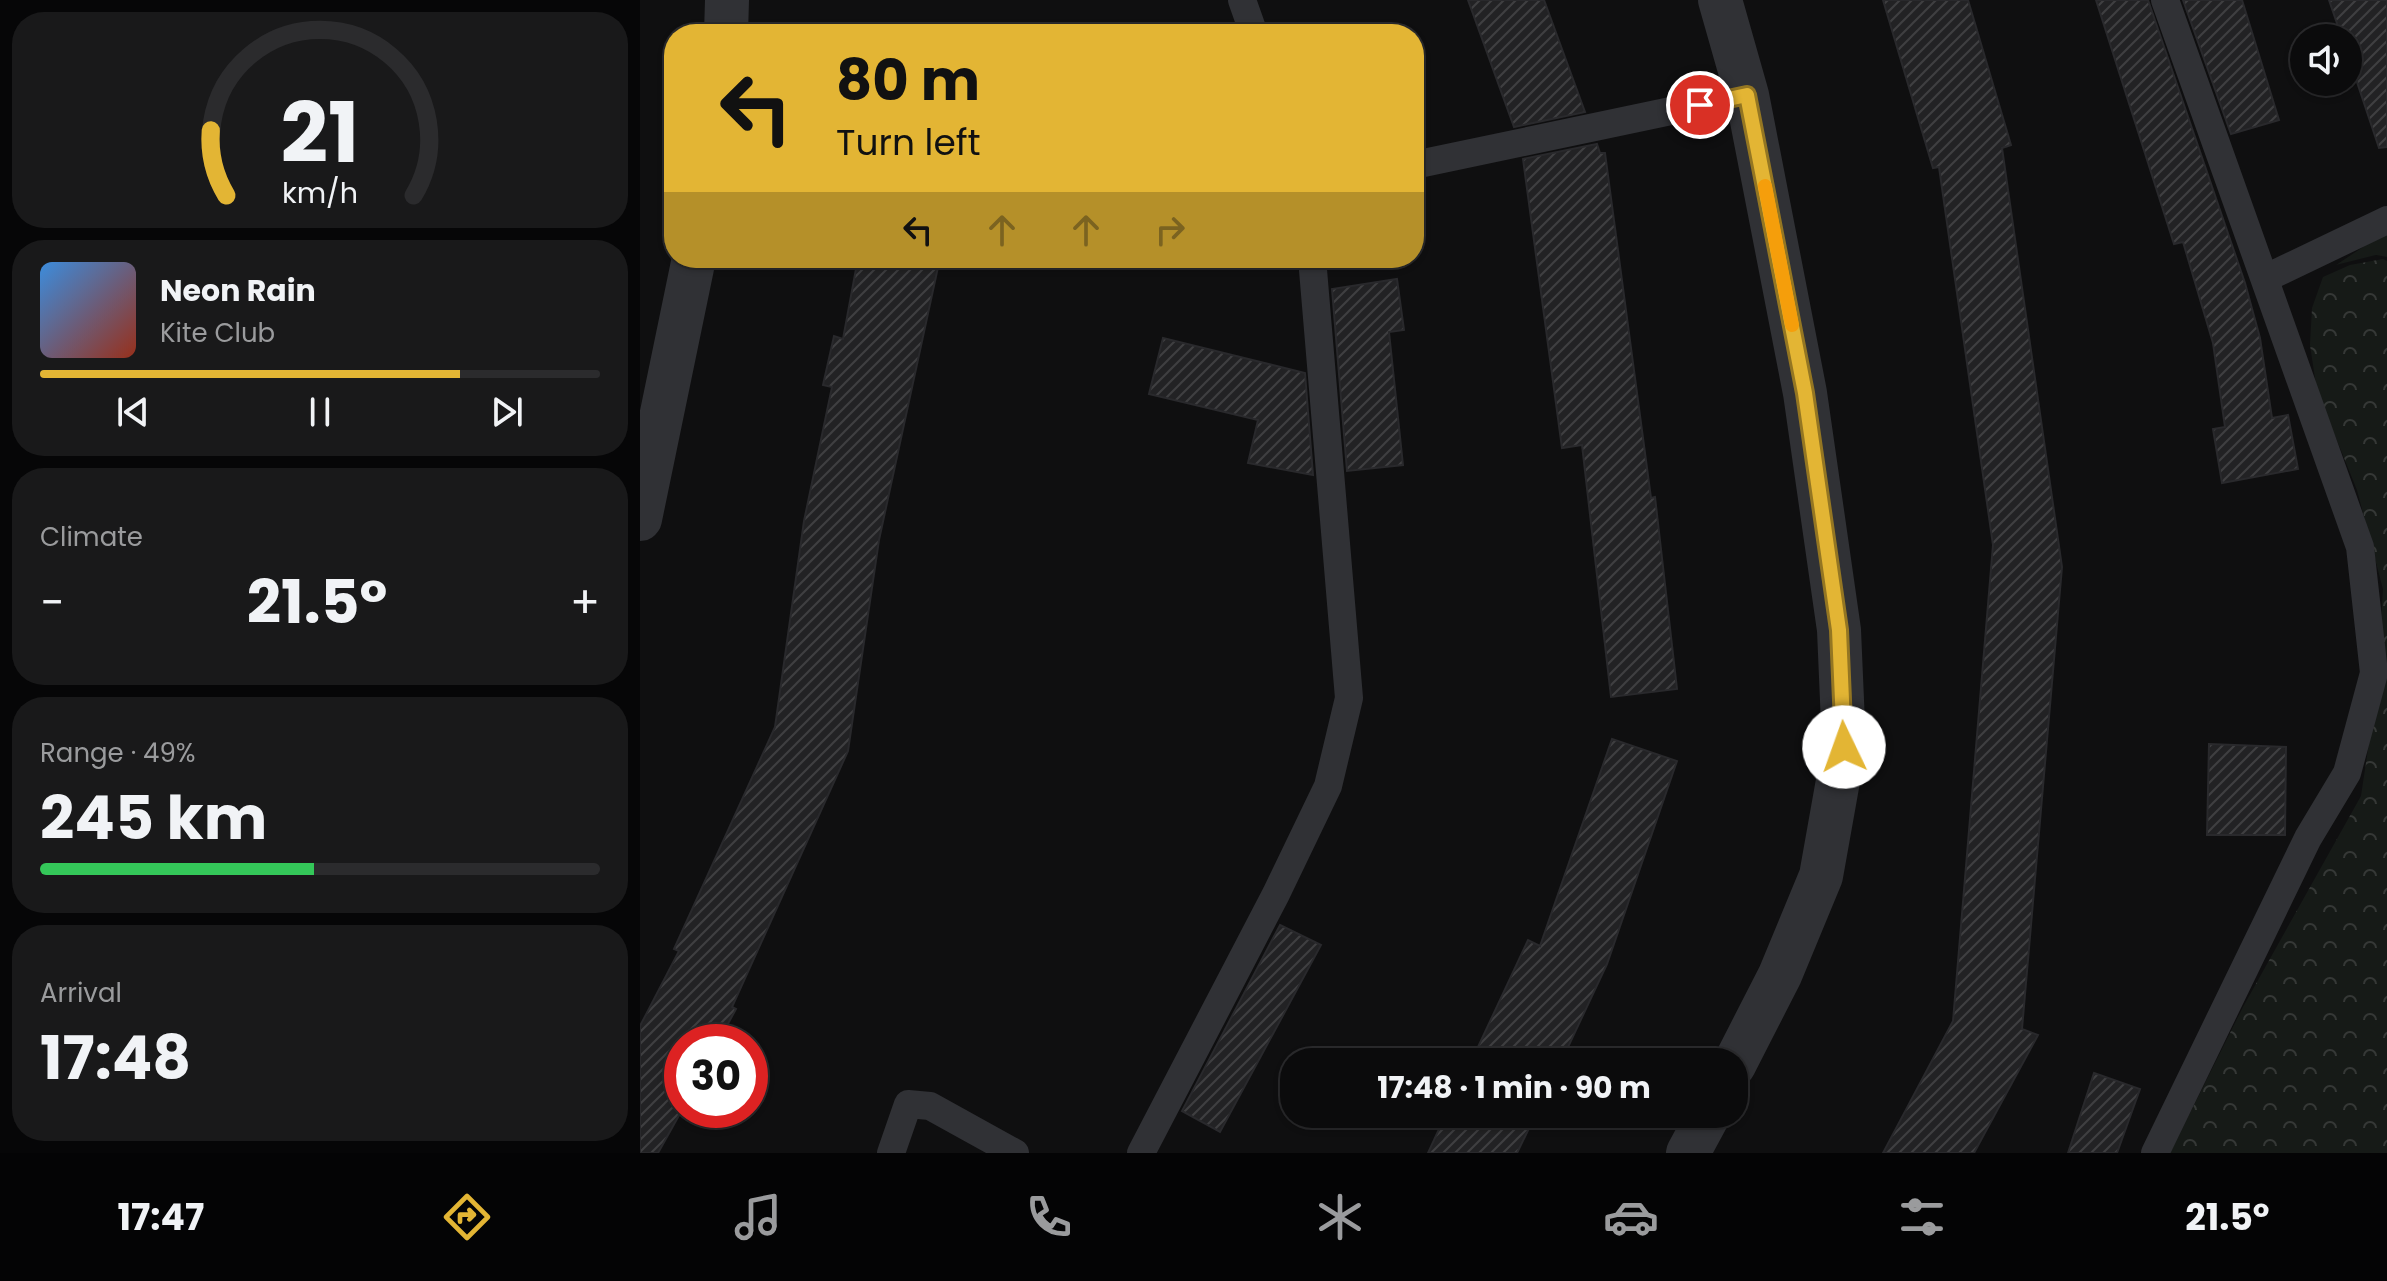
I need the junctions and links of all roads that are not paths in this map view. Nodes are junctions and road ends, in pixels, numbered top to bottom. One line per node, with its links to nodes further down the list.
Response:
1 (727, 0): 5 (street)
2 (1242, 0): 6 (lane)
3 (1720, 0): 7 (street)
4 (2165, 0): 12 (lane)
5 (726, 24)
6 (1250, 24)
7 (1747, 95): 8 (lane); 14 (street)
8 (1424, 163)
9 (2387, 220): 12 (lane)
10 (692, 268): 13 (street)
11 (1313, 268): 18 (lane)
12 (2266, 278): 20 (lane)
13 (640, 519)
14 (1743, 1048)
15 (1701, 1128): 19 (street)
16 (891, 1153): 17 (lane)
17 (1015, 1153)
18 (1141, 1153)
19 (1688, 1153)
20 (2155, 1153)

